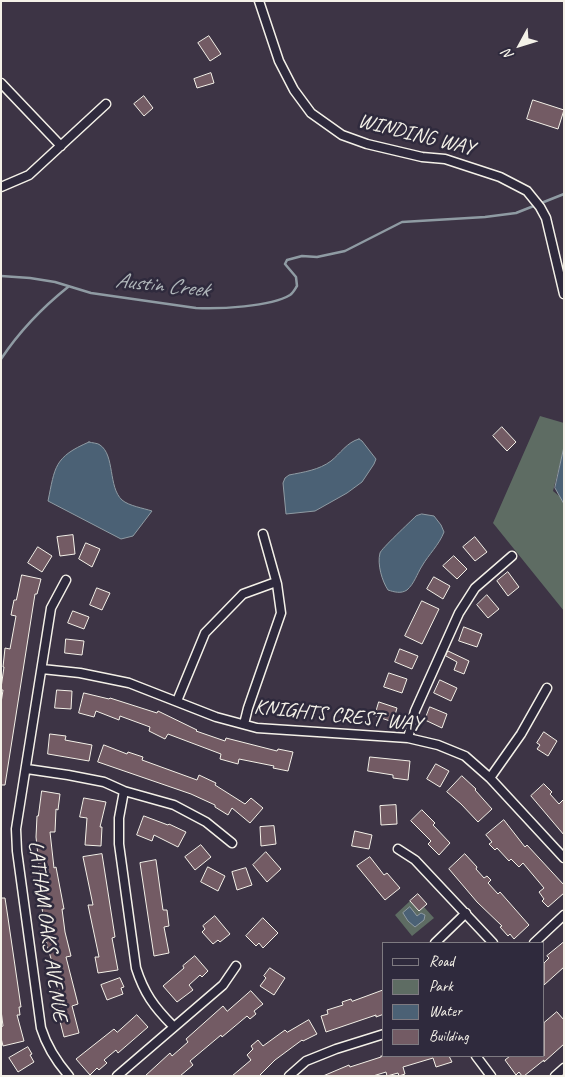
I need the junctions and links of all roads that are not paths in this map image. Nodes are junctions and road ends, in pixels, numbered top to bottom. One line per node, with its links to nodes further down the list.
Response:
1 (259, 1): 6 (street, WINDING WAY)
2 (1, 83): 4 (street)
3 (106, 104): 4 (street)
4 (61, 146): 5 (street)
5 (1, 187)
6 (564, 294)
7 (264, 534): 10 (street)
8 (512, 556): 15 (street)
9 (66, 580): 11 (street, LATHAM OAKS AVENUE)
10 (276, 582): 13 (street); 14 (street)
11 (42, 669): 13 (street, KNIGHTS CREST WAY); 16 (street, LATHAM OAKS AVENUE)
12 (547, 688): 17 (street)
13 (176, 701): 14 (street, KNIGHTS CREST WAY)
14 (244, 724): 15 (street, KNIGHTS CREST WAY)
15 (408, 738): 17 (street, KNIGHTS CREST WAY)
16 (27, 769): 18 (street); 32 (street, LATHAM OAKS AVENUE)
17 (490, 778): 21 (street, KNIGHTS CREST WAY)
18 (124, 791): 19 (street); 28 (street)
19 (232, 843)
20 (398, 849): 22 (street)
21 (564, 858)
22 (466, 913): 24 (street); 25 (street)
23 (564, 915): 26 (street)
24 (436, 942)
25 (492, 942)
26 (535, 942)
27 (236, 966): 28 (street)
28 (173, 1026): 33 (street)
29 (382, 1035): 34 (street)
30 (477, 1057): 35 (street)
31 (564, 1068): 36 (street)
32 (69, 1076)
33 (117, 1076)
34 (288, 1076)
35 (491, 1076)
36 (555, 1076)

